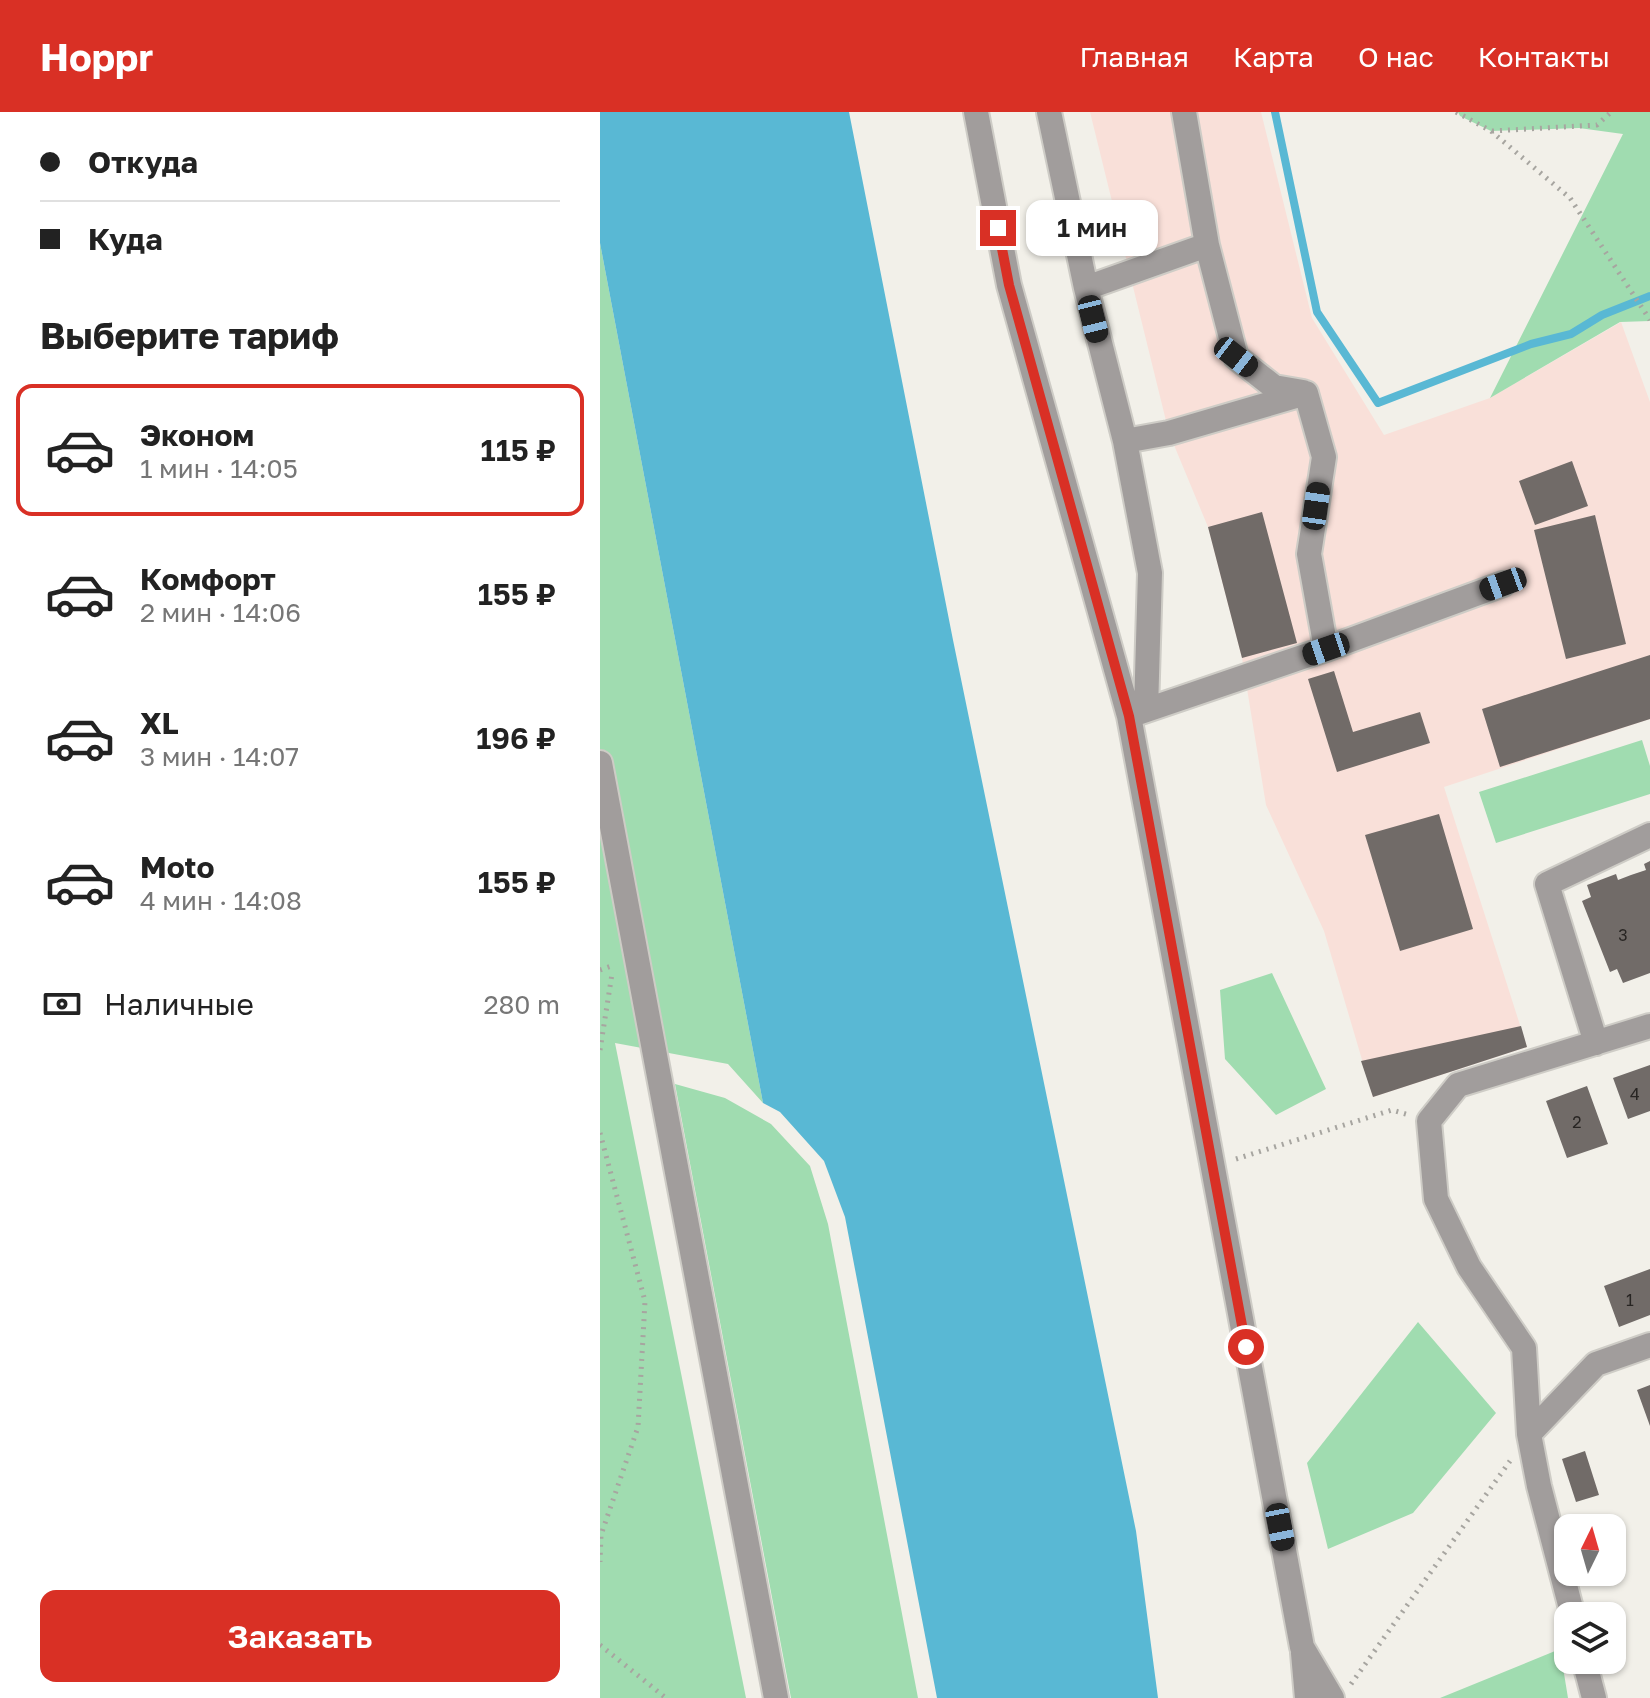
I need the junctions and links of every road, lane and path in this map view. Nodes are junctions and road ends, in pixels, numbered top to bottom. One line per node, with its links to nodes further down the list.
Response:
1 (976, 112): 14 (street)
2 (1049, 112): 8 (street)
3 (1184, 112): 7 (street)
4 (1456, 112): 6 (path)
5 (1611, 112): 6 (path)
6 (1491, 131): 9 (path)
7 (1207, 245): 8 (street); 10 (street)
8 (1086, 288): 11 (street)
9 (1650, 320)
10 (1306, 393): 11 (street); 13 (street)
11 (1125, 441): 14 (street)
12 (1503, 584): 13 (street)
13 (1326, 649): 14 (street)
14 (1138, 713): 23 (street)
15 (600, 763): 33 (street)
16 (1650, 835): 20 (street)
17 (614, 965): 18 (path)
18 (600, 970)
19 (1650, 1026): 20 (street)
20 (1596, 1043): 21 (street)
21 (1429, 1121): 23 (path); 25 (street)
22 (600, 1133): 26 (path)
23 (1212, 1167): 29 (street)
24 (1650, 1345): 25 (street)
25 (1529, 1434): 27 (street); 31 (path)
26 (600, 1562)
27 (1569, 1602)
28 (600, 1645): 32 (path)
29 (1302, 1647): 31 (street); 34 (street)
30 (1588, 1674): 35 (street)
31 (1341, 1692)
32 (666, 1698)
33 (776, 1698)
34 (1307, 1698)
35 (1594, 1698)

